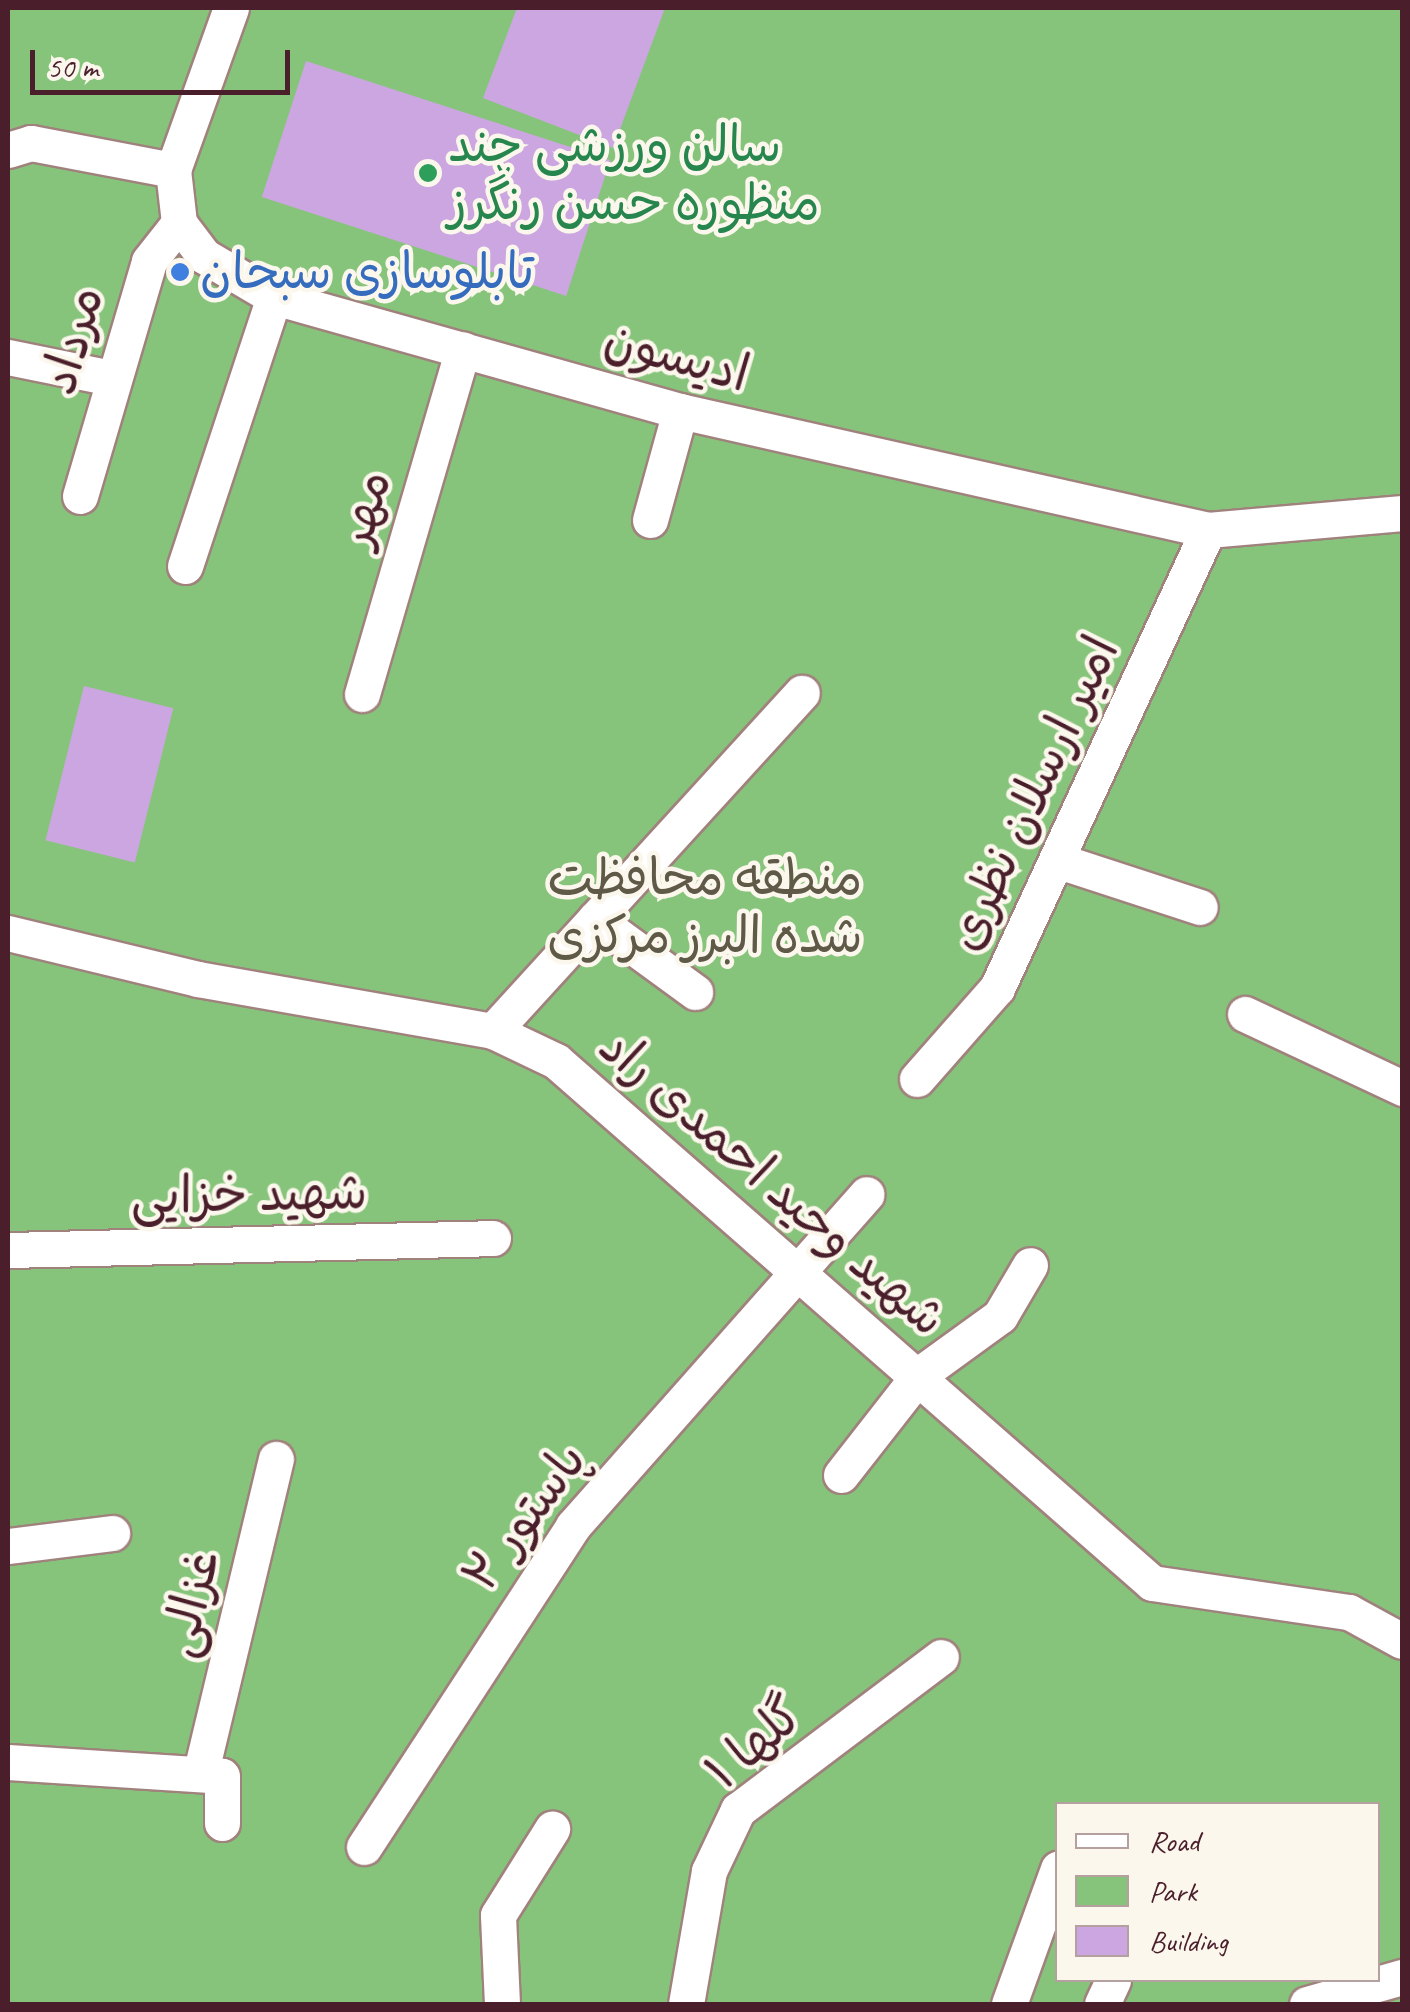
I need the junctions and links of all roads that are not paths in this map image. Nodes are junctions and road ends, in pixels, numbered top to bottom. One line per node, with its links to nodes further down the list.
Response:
1 (231, 8): 3 (street)
2 (8, 150): 3 (street)
3 (173, 170): 4 (street)
4 (180, 223): 5 (street, ادیسون); 8 (street, مرداد)
5 (274, 297): 6 (street, ادیسون); 14 (street)
6 (463, 349): 9 (street, ادیسون); 16 (street, مهر)
7 (8, 357): 8 (street)
8 (111, 378): 10 (street, مرداد)
9 (680, 411): 12 (street); 13 (street, ادیسون)
10 (80, 496)
11 (1402, 512): 13 (street, ادیسون)
12 (650, 520)
13 (1208, 530): 17 (street, امیر ارسلان نظری)
14 (185, 566)
15 (802, 692): 19 (street)
16 (362, 694)
17 (1059, 861): 18 (street); 24 (street, امیر ارسلان نظری)
18 (1200, 907)
19 (595, 919): 21 (street); 23 (street)
20 (8, 933): 23 (street, شهید وحید احمدی راد)
21 (694, 992)
22 (1246, 1014): 25 (street)
23 (493, 1031): 30 (street, شهید وحید احمدی راد)
24 (917, 1079)
25 (1402, 1088)
26 (866, 1194): 30 (street, پاستور ۲)
27 (493, 1238): 28 (street, شهید خزایی)
28 (8, 1250)
29 (1030, 1265): 31 (street)
30 (795, 1271): 31 (street, شهید وحید احمدی راد); 42 (street, پاستور ۲)
31 (920, 1374): 33 (street); 36 (street, شهید وحید احمدی راد)
32 (276, 1459): 39 (street, غزالی)
33 (841, 1475)
34 (112, 1534): 35 (street)
35 (8, 1546)
36 (1402, 1641)
37 (941, 1657): 46 (street, گلها ۱)
38 (8, 1762): 39 (street)
39 (201, 1770): 40 (street)
40 (222, 1823)
41 (552, 1829): 45 (street)
42 (364, 1847)
43 (1055, 1877): 47 (street)
44 (1402, 1977): 48 (street)
45 (502, 2004)
46 (686, 2004)
47 (1009, 2004)
48 (1307, 2004)

